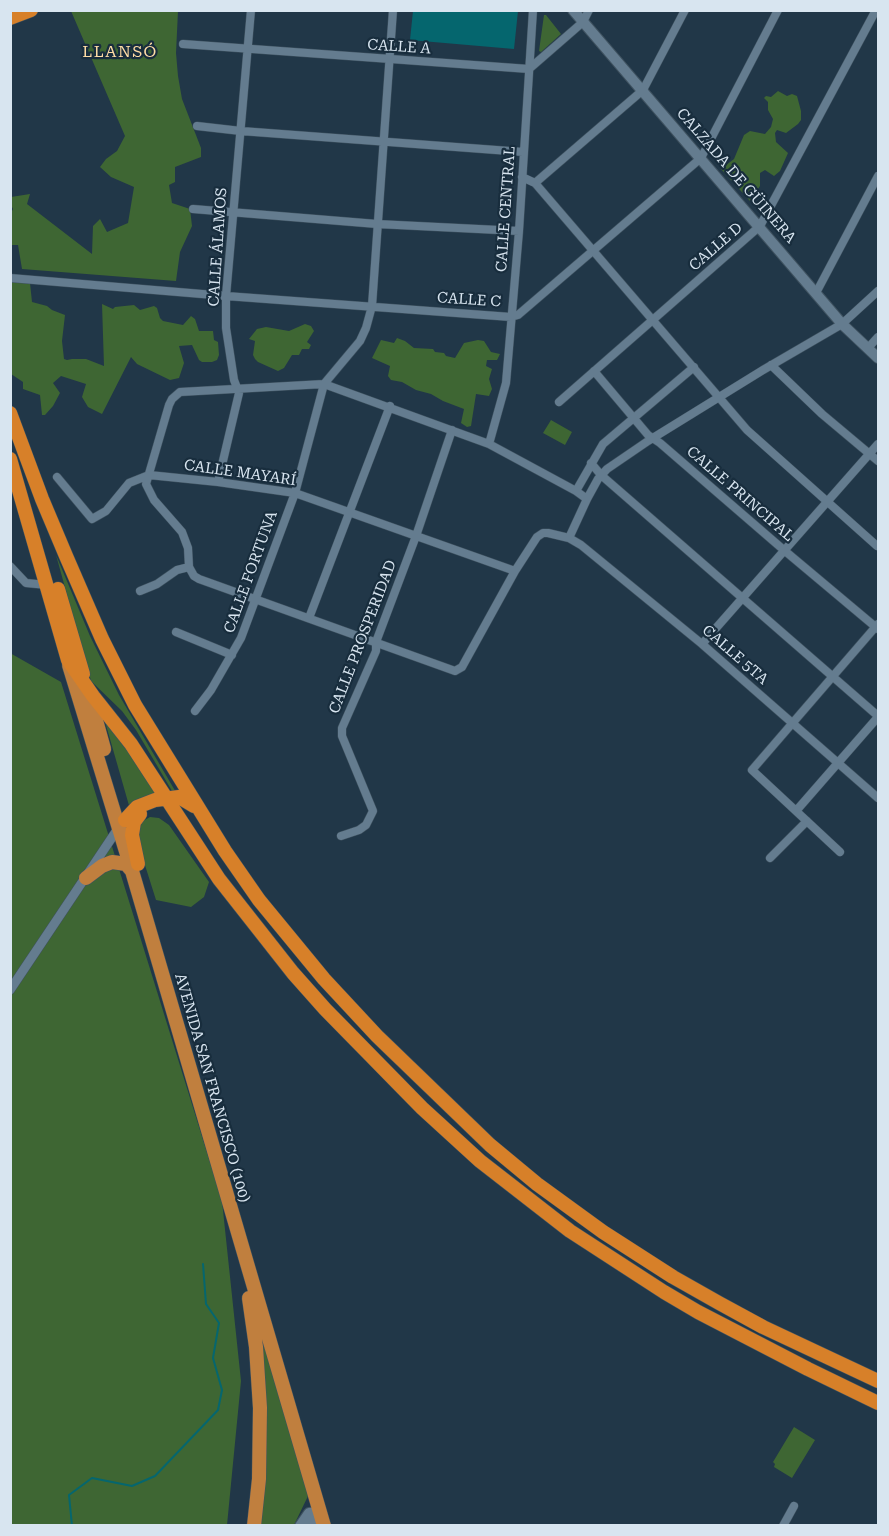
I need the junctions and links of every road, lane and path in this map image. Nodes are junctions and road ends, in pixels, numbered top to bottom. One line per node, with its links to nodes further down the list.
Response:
1 (31, 10): 10 (highway)
2 (251, 10): 13 (street, CALLE ÁLAMOS)
3 (393, 10): 14 (street, CALLE FORTUNA)
4 (533, 10): 15 (street, CALLE CENTRAL)
5 (573, 10): 11 (main road, CALZADA DE GÜINERA)
6 (589, 10): 11 (street)
7 (684, 10): 16 (street)
8 (778, 10): 21 (street, CALLE C)
9 (876, 10): 28 (street, CALLE D)
10 (10, 18)
11 (583, 22): 15 (street); 16 (main road, CALZADA DE GÜINERA)
12 (183, 44): 13 (street, CALLE A)
13 (248, 49): 14 (street, CALLE A); 18 (street, CALLE ÁLAMOS)
14 (390, 60): 15 (street, CALLE A); 19 (street, CALLE FORTUNA)
15 (529, 69): 20 (street, CALLE CENTRAL)
16 (643, 90): 21 (main road, CALZADA DE GÜINERA); 24 (street)
17 (197, 126): 18 (street)
18 (241, 131): 19 (street); 26 (street, CALLE ÁLAMOS)
19 (384, 142): 20 (street); 27 (street, CALLE FORTUNA)
20 (523, 152): 23 (street, CALLE CENTRAL)
21 (701, 158): 28 (main road, CALZADA DE GÜINERA); 30 (street, CALLE C)
22 (879, 176): 33 (street)
23 (522, 177): 24 (street); 29 (street, CALLE CENTRAL)
24 (535, 183): 30 (street)
25 (193, 209): 26 (street)
26 (234, 213): 27 (street); 34 (street, CALLE ÁLAMOS)
27 (377, 224): 29 (street); 35 (street, CALLE FORTUNA)
28 (760, 226): 33 (main road, CALZADA DE GÜINERA); 37 (street, CALLE D)
29 (519, 231): 36 (street, CALLE CENTRAL)
30 (593, 252): 36 (street, CALLE C); 37 (street)
31 (10, 278): 34 (street, CALLE C)
32 (879, 291): 38 (street)
33 (816, 293): 38 (main road, CALZADA DE GÜINERA)
34 (226, 296): 35 (street, CALLE C); 46 (street, CALLE ÁLAMOS)
35 (372, 306): 36 (street, CALLE C); 45 (street, CALLE FORTUNA)
36 (511, 316): 55 (street, CALLE CENTRAL)
37 (652, 320): 43 (street); 44 (street, CALLE D)
38 (842, 324): 40 (main road, CALZADA DE GÜINERA); 42 (street)
39 (879, 337): 40 (street)
40 (868, 348): 41 (main road, CALZADA DE GÜINERA)
41 (879, 358)
42 (771, 365): 47 (street); 57 (street)
43 (694, 367): 47 (street); 51 (street)
44 (594, 370): 48 (street, CALLE D); 51 (street, CALLE PRINCIPAL)
45 (324, 384): 46 (street); 49 (street); 66 (street, CALLE FORTUNA)
46 (238, 388): 61 (street); 64 (street, CALLE ÁLAMOS)
47 (720, 397): 54 (street); 68 (street)
48 (559, 402)
49 (390, 406): 53 (street); 69 (street)
50 (10, 413): 96 (highway)
51 (633, 418): 54 (street, CALLE PRINCIPAL); 60 (street)
52 (10, 428): 89 (highway)
53 (452, 430): 55 (street); 70 (street, CALLE PROSPERIDAD)
54 (653, 438): 62 (street); 73 (street, CALLE PRINCIPAL)
55 (489, 444): 65 (street)
56 (879, 444): 57 (street)
57 (870, 454): 59 (street); 68 (street)
58 (10, 459): 77 (highway)
59 (879, 461)
60 (591, 463): 62 (street); 65 (street)
61 (149, 475): 63 (street); 64 (street, CALLE MAYARÍ); 75 (street)
62 (601, 475): 67 (street); 79 (street)
63 (57, 477)
64 (218, 482): 66 (street, CALLE MAYARÍ)
65 (576, 491): 67 (street)
66 (295, 493): 69 (street, CALLE MAYARÍ); 80 (street, CALLE FORTUNA)
67 (587, 499): 71 (street)
68 (828, 502): 72 (street); 73 (street)
69 (350, 511): 70 (street, CALLE MAYARÍ); 81 (street)
70 (416, 536): 76 (street, CALLE MAYARÍ); 84 (street, CALLE PROSPERIDAD)
71 (569, 538): 76 (street); 85 (street, CALLE 5TA)
72 (877, 546)
73 (785, 551): 79 (street); 82 (street, CALLE PRINCIPAL)
74 (10, 566): 77 (street)
75 (189, 567): 78 (street); 80 (street)
76 (515, 572): 84 (street)
77 (47, 585): 87 (highway)
78 (140, 591)
79 (744, 598): 85 (street); 88 (street)
80 (256, 600): 81 (street); 86 (street, CALLE FORTUNA)
81 (309, 618): 84 (street)
82 (878, 626): 88 (street)
83 (176, 632): 86 (street)
84 (376, 642): 102 (street, CALLE PROSPERIDAD)
85 (702, 644): 92 (street, CALLE 5TA)
86 (232, 655): 90 (street, CALLE FORTUNA)
87 (68, 660): 89 (highway); 100 (highway, AVENIDA SAN FRANCISCO (100))
88 (833, 676): 91 (street); 92 (street)
89 (87, 688): 95 (highway); 100 (highway, AVENIDA SAN FRANCISCO (100))
90 (195, 711)
91 (879, 716): 93 (street)
92 (792, 724): 93 (street, CALLE 5TA); 97 (street)
93 (839, 764): 94 (street, CALLE 5TA); 97 (street)
94 (879, 798)
95 (166, 800): 96 (highway); 100 (highway); 101 (highway)
96 (196, 807): 109 (highway)
97 (796, 811): 99 (street)
98 (140, 814): 100 (highway); 101 (highway); 105 (highway)
99 (807, 821): 103 (street); 104 (street)
100 (122, 824): 105 (highway, AVENIDA SAN FRANCISCO (100)); 106 (street)
101 (187, 832): 110 (highway)
102 (341, 836)
103 (840, 852)
104 (770, 858)
105 (135, 868): 106 (highway); 108 (highway, AVENIDA SAN FRANCISCO (100)); 112 (highway, AVENIDA SAN FRANCISCO (100))
106 (86, 878): 107 (street)
107 (10, 990)
108 (243, 1254): 112 (highway, AVENIDA SAN FRANCISCO (100)); 113 (highway)
109 (879, 1382)
110 (879, 1403)
111 (794, 1506): 116 (street)
112 (326, 1520): 114 (main road); 115 (main road)
113 (254, 1526)
114 (300, 1526)
115 (312, 1526)
116 (783, 1526)

